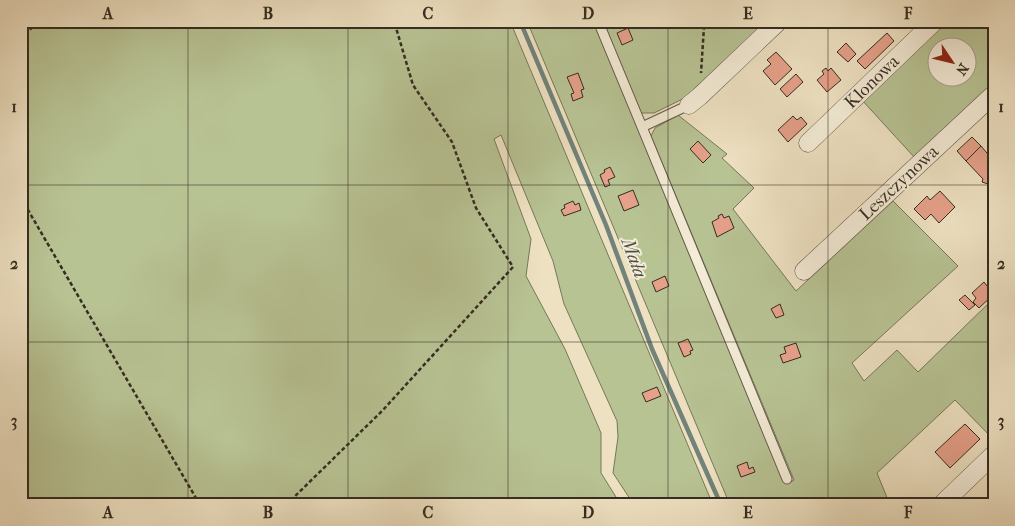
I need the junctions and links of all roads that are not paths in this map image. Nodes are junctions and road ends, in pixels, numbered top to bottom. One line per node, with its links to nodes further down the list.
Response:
1 (598, 21): 6 (lane)
2 (779, 21): 5 (street)
3 (935, 21): 7 (street, Klonowa)
4 (994, 94): 8 (street, Leszczynowa)
5 (694, 101): 6 (lane)
6 (642, 127): 10 (lane)
7 (808, 143)
8 (804, 271)
9 (994, 454): 11 (street)
10 (787, 478)
11 (941, 505)

